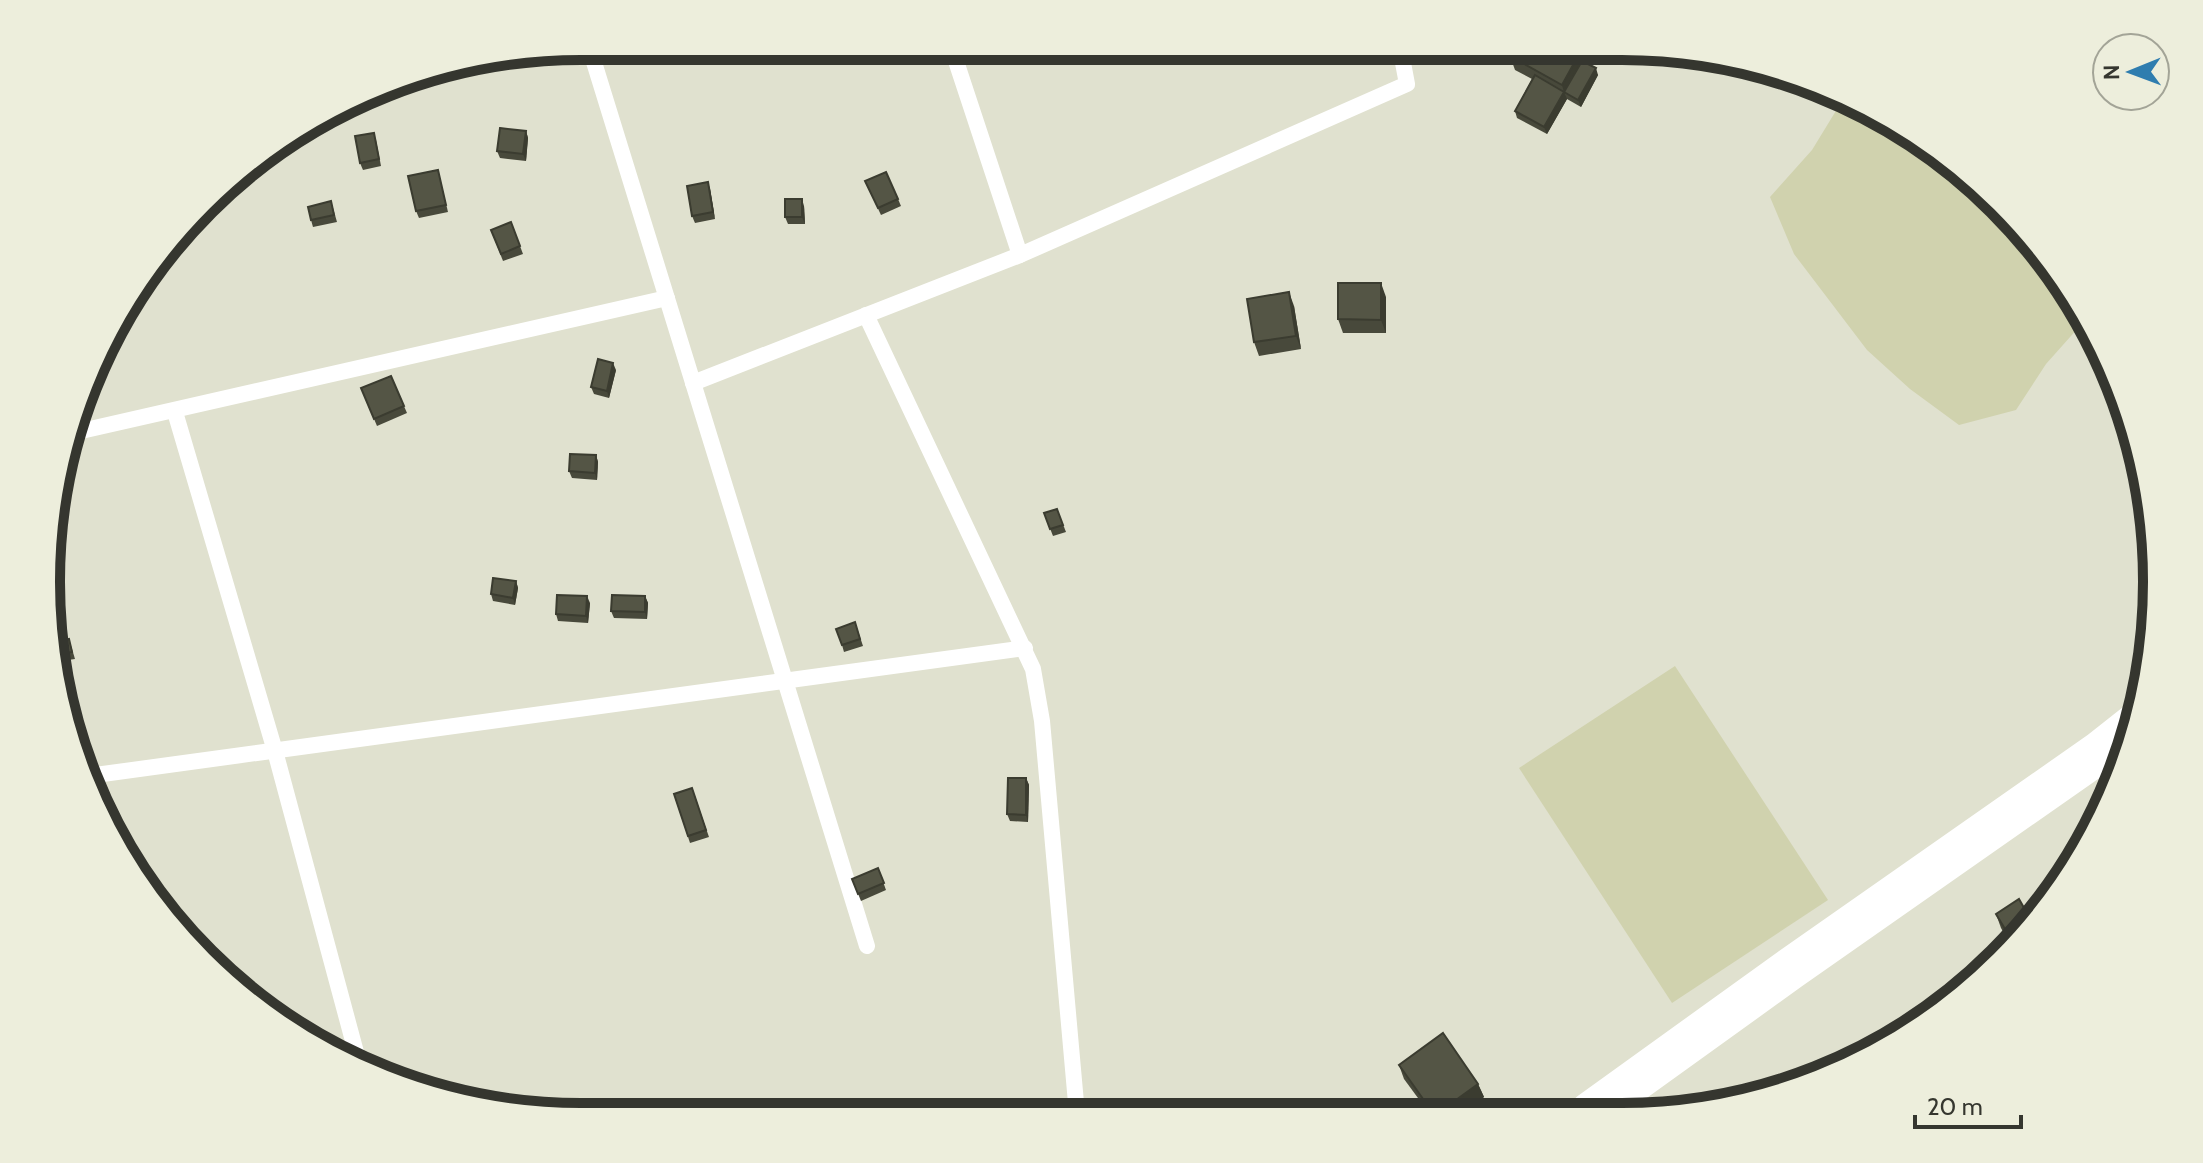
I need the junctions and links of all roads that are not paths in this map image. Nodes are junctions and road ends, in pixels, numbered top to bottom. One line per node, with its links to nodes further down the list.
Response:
1 (593, 60): 5 (lane)
2 (956, 60): 4 (lane)
3 (1402, 60): 4 (lane)
4 (1020, 255): 6 (lane)
5 (667, 298): 7 (lane); 8 (lane)
6 (866, 315): 7 (lane); 10 (lane)
7 (693, 383): 11 (lane)
8 (175, 412): 9 (lane); 13 (lane)
9 (83, 431)
10 (1025, 648): 11 (lane); 17 (lane)
11 (786, 682): 13 (lane); 15 (lane)
12 (2119, 737): 18 (street)
13 (275, 751): 14 (lane); 16 (lane)
14 (98, 775)
15 (867, 946)
16 (356, 1051)
17 (1076, 1103)
18 (1604, 1103)

